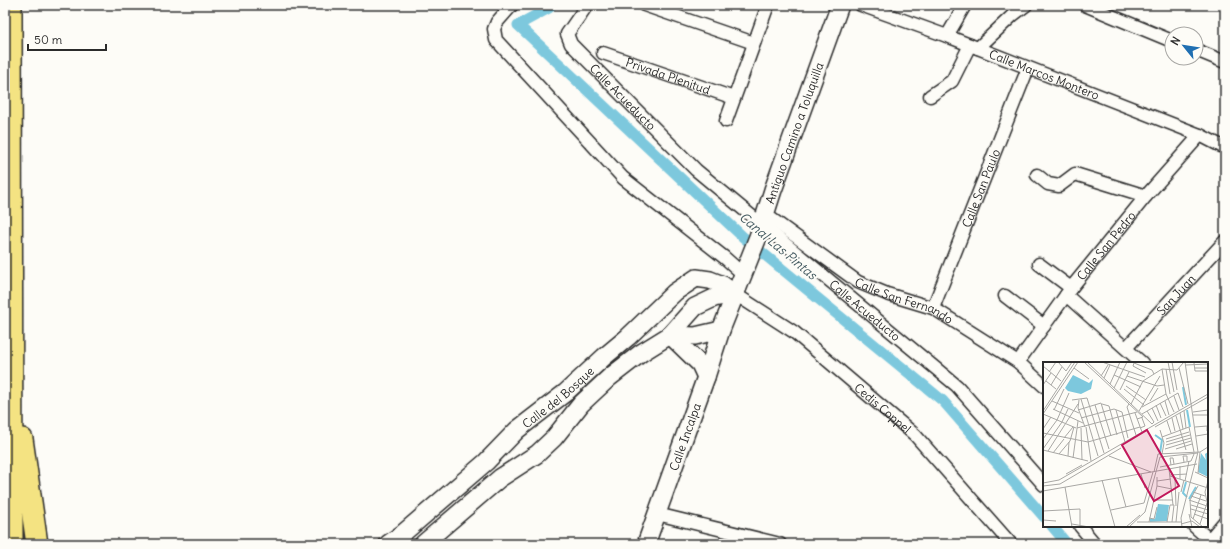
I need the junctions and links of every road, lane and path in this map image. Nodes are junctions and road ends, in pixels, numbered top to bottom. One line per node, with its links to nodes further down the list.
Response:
1 (10, 5): 41 (highway)
2 (512, 5): 29 (street)
3 (587, 5): 26 (street, Calle Acueducto)
4 (644, 5): 13 (street)
5 (768, 5): 13 (street)
6 (840, 5): 26 (street, Antiguo Camino a Toluquilla)
7 (861, 5): 11 (street, Calle Marcos Montero)
8 (965, 5): 11 (street)
9 (1026, 5): 14 (street)
10 (1085, 5): 12 (street)
11 (947, 36): 14 (street, Calle Marcos Montero)
12 (1164, 38)
13 (754, 43): 20 (street)
14 (974, 47): 18 (street, Calle Marcos Montero); 19 (street)
15 (603, 53): 20 (street, Privada Plenitud)
16 (1204, 53): 17 (street)
17 (1225, 62)
18 (1028, 68): 22 (street, Calle Marcos Montero); 34 (street, Calle San Paulo)
19 (930, 96)
20 (734, 98): 21 (street)
21 (726, 122)
22 (1200, 135): 23 (street, Calle Marcos Montero); 25 (street, Calle San Pedro)
23 (1225, 148)
24 (1036, 175): 25 (street)
25 (1146, 196): 30 (street, Calle San Pedro)
26 (762, 225): 29 (street, Antiguo Camino a Toluquilla); 34 (street, Calle San Fernando); 44 (street, Calle Acueducto)
27 (1225, 240): 38 (street, San Juan)
28 (1039, 264): 30 (street)
29 (747, 268): 32 (street)
30 (1069, 291): 35 (street, Calle San Pedro); 38 (street)
31 (675, 292): 32 (street, Calle del Bosque); 37 (street); 53 (street, Calle del Bosque)
32 (735, 294): 36 (street, Calle Incalpa); 37 (street); 57 (street, Cedis Coppel)
33 (1005, 296): 35 (street)
34 (933, 308): 39 (street, Calle San Fernando)
35 (1044, 326): 39 (street, Calle San Pedro)
36 (721, 330): 37 (street); 42 (street, Calle Incalpa)
37 (670, 335): 42 (street); 54 (street, Calle del Bosque)
38 (1126, 348): 40 (street)
39 (1018, 362): 43 (street, Calle San Fernando)
40 (1141, 362)
41 (11, 366): 51 (highway); 52 (highway)
42 (706, 377): 45 (street, Calle Incalpa)
43 (1043, 385)
44 (1043, 484)
45 (657, 514): 49 (street); 55 (street, Calle Incalpa)
46 (1225, 521): 50 (street)
47 (1081, 527): 58 (street)
48 (1195, 527): 50 (street)
49 (748, 540): 56 (street)
50 (1211, 542)
51 (12, 544)
52 (37, 544)
53 (388, 544)
54 (423, 544)
55 (646, 544)
56 (780, 544)
57 (1012, 544)
58 (1095, 544)

